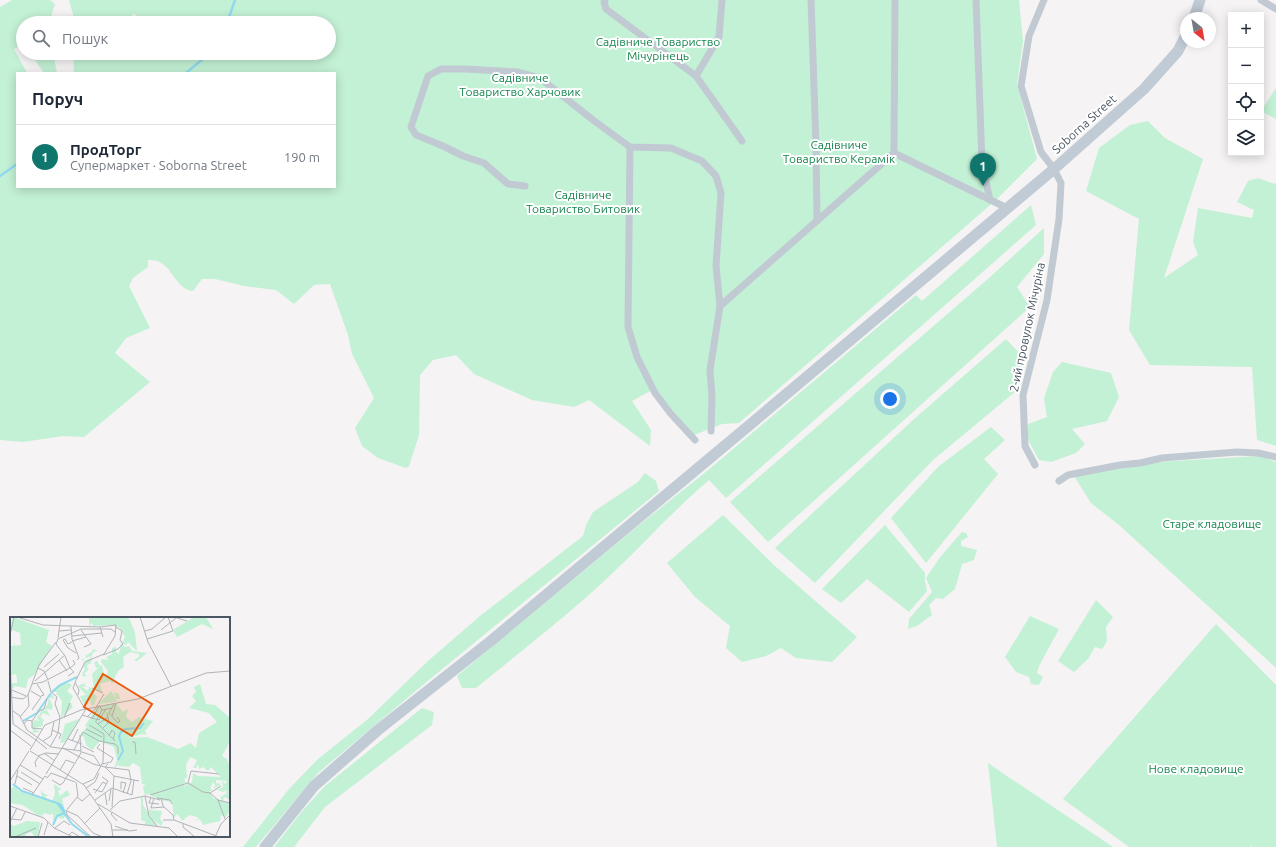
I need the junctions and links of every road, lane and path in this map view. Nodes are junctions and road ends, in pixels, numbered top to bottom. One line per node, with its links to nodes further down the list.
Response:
1 (605, 0): 12 (street)
2 (722, 0): 12 (street)
3 (811, 0): 20 (street)
4 (895, 0): 15 (street)
5 (976, 0): 18 (street)
6 (1044, 0): 16 (street, Soborna Street)
7 (1200, 0): 10 (main road)
8 (1261, 0): 9 (street)
9 (1276, 9)
10 (1196, 12)
11 (1180, 47): 16 (main road, Soborna Street)
12 (696, 76): 13 (street)
13 (742, 141)
14 (630, 147): 17 (street); 21 (street); 23 (street)
15 (894, 153): 18 (street); 20 (street)
16 (1054, 169): 19 (main road); 25 (street, 2-ий провулок Мічуріна)
17 (525, 186)
18 (990, 200): 19 (street)
19 (1007, 208): 27 (main road)
20 (817, 221): 21 (street)
21 (720, 306): 22 (street)
22 (711, 431)
23 (695, 440)
24 (1276, 457): 26 (street)
25 (1035, 465)
26 (1059, 481)
27 (265, 847)

